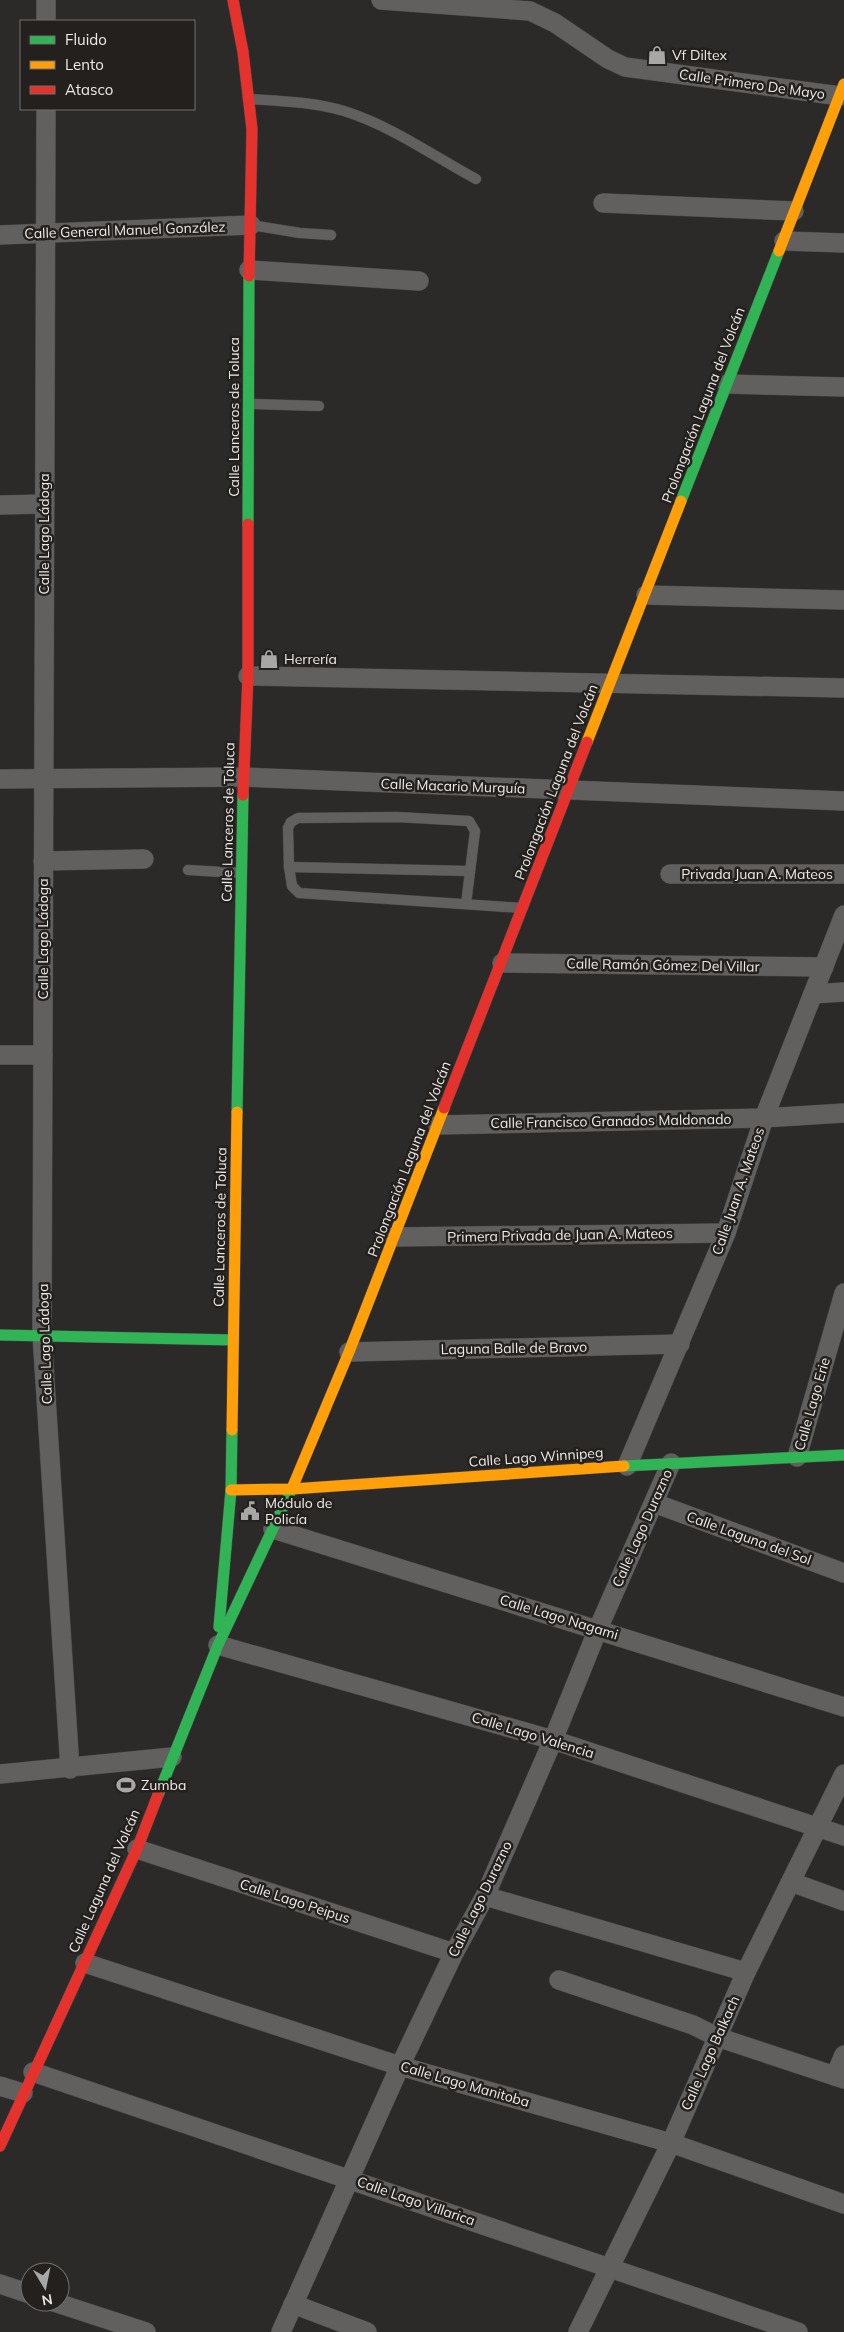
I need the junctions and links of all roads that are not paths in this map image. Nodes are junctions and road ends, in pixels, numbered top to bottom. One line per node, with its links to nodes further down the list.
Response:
1 (46, 0): 6 (street)
2 (234, 0): 8 (main road, Calle Lanceros de Toluca)
3 (381, 0): 4 (street, Calle Primero De Mayo)
4 (402, 1): 5 (street, Calle Primero De Mayo)
5 (531, 5): 7 (street, Calle Primero De Mayo)
6 (46, 20)
7 (842, 90): 12 (main road, Prolongación Laguna del Volcán)
8 (250, 99): 10 (lane); 13 (main road, Calle Lanceros de Toluca)
9 (46, 110): 14 (street, Calle Lago Ládoga)
10 (476, 179)
11 (603, 203): 12 (street)
12 (794, 211): 17 (main road, Prolongación Laguna del Volcán)
13 (251, 225): 14 (street, Calle General Manuel González); 16 (lane); 19 (main road, Calle Lanceros de Toluca)
14 (45, 234): 15 (street, Calle General Manuel González); 25 (street, Calle Lago Ládoga)
15 (0, 235)
16 (331, 235)
17 (784, 241): 18 (street); 21 (main road, Prolongación Laguna del Volcán)
18 (844, 243)
19 (249, 270): 20 (street); 23 (main road, Calle Lanceros de Toluca)
20 (419, 281)
21 (727, 384): 22 (street); 27 (main road, Prolongación Laguna del Volcán)
22 (844, 387)
23 (249, 404): 24 (lane); 29 (main road, Calle Lanceros de Toluca)
24 (319, 406)
25 (44, 504): 26 (street); 33 (street, Calle Lago Ládoga)
26 (0, 505)
27 (646, 595): 28 (street); 30 (main road, Prolongación Laguna del Volcán)
28 (844, 600)
29 (248, 676): 30 (street); 32 (main road, Calle Lanceros de Toluca)
30 (611, 684): 31 (street); 35 (main road, Prolongación Laguna del Volcán)
31 (844, 688)
32 (243, 777): 33 (street, Calle Macario Murguía); 35 (street, Calle Macario Murguía); 42 (main road, Calle Lanceros de Toluca)
33 (44, 778): 34 (street, Calle Macario Murguía); 38 (street, Calle Lago Ládoga)
34 (0, 779)
35 (569, 791): 36 (street, Calle Macario Murguía); 46 (main road, Prolongación Laguna del Volcán)
36 (844, 801)
37 (144, 859): 38 (street)
38 (43, 861): 53 (street, Calle Lago Ládoga)
39 (289, 867): 41 (lane); 41 (lane); 45 (lane)
40 (188, 870): 42 (lane)
41 (470, 870): 45 (lane)
42 (241, 874): 63 (main road, Calle Lanceros de Toluca)
43 (670, 874): 44 (street, Privada Juan A. Mateos)
44 (844, 874)
45 (466, 904): 46 (lane)
46 (523, 908): 48 (main road, Prolongación Laguna del Volcán)
47 (844, 915): 49 (street, Calle Juan A. Mateos)
48 (502, 963): 49 (street, Calle Ramón Gómez Del Villar); 56 (main road, Prolongación Laguna del Volcán)
49 (824, 967): 51 (street, Calle Juan A. Mateos)
50 (844, 992): 51 (street)
51 (813, 994): 55 (street, Calle Juan A. Mateos)
52 (0, 1055): 53 (street)
53 (43, 1055): 62 (street, Calle Lago Ládoga)
54 (844, 1113): 55 (street, Calle Francisco Granados Maldonado)
55 (764, 1118): 56 (street, Calle Francisco Granados Maldonado); 57 (street, Calle Juan A. Mateos)
56 (438, 1125): 58 (main road, Prolongación Laguna del Volcán)
57 (726, 1233): 58 (street, Primera Privada de Juan A. Mateos); 64 (street, Calle Juan A. Mateos)
58 (394, 1237): 65 (main road, Prolongación Laguna del Volcán)
59 (844, 1293): 60 (street, Calle Lago Erie)
60 (840, 1321): 67 (street, Calle Lago Erie)
61 (0, 1335): 62 (main road)
62 (42, 1335): 63 (main road); 80 (street, Calle Lago Ládoga)
63 (233, 1340): 71 (main road, Calle Lanceros de Toluca)
64 (680, 1344): 65 (street, Laguna Balle de Bravo); 69 (street, Calle Juan A. Mateos)
65 (349, 1352): 70 (main road, Prolongación Laguna del Volcán)
66 (844, 1455): 67 (main road, Calle Lago Winnipeg)
67 (797, 1457): 68 (main road, Calle Lago Winnipeg)
68 (671, 1463): 69 (main road, Calle Lago Winnipeg); 72 (street, Calle Lago Durazno)
69 (627, 1466): 70 (main road, Calle Lago Winnipeg)
70 (292, 1489): 71 (main road, Calle Lago Winnipeg); 73 (main road, Calle Laguna del Volcán)
71 (231, 1490): 76 (main road, Calle Lanceros de Toluca)
72 (654, 1503): 74 (street, Calle Laguna del Sol); 75 (street, Calle Lago Durazno)
73 (273, 1529): 75 (street, Calle Lago Nagami); 76 (main road, Calle Laguna del Volcán)
74 (844, 1573)
75 (598, 1629): 77 (street, Calle Lago Nagami); 78 (street, Calle Lago Durazno)
76 (218, 1645): 78 (street, Calle Lago Valencia); 79 (main road, Calle Laguna del Volcán)
77 (844, 1707)
78 (553, 1740): 83 (street, Calle Lago Valencia); 87 (street, Calle Lago Durazno)
79 (172, 1757): 80 (street); 85 (main road, Calle Laguna del Volcán)
80 (70, 1769): 81 (street)
81 (0, 1774)
82 (844, 1774): 83 (street, Calle Lago Balkach)
83 (817, 1826): 84 (street, Calle Lago Valencia); 86 (street, Calle Lago Balkach)
84 (844, 1836)
85 (137, 1849): 89 (street, Calle Lago Peipus); 90 (main road, Calle Laguna del Volcán)
86 (791, 1882): 88 (street); 91 (street, Calle Lago Balkach)
87 (485, 1896): 89 (street, Calle Lago Durazno); 91 (street)
88 (844, 1900)
89 (454, 1954): 95 (street, Calle Lago Durazno)
90 (85, 1963): 95 (street, Calle Lago Manitoba); 96 (main road, Calle Laguna del Volcán)
91 (746, 1972): 93 (street, Calle Lago Balkach)
92 (559, 1980): 93 (street)
93 (717, 2037): 97 (street); 100 (street, Calle Lago Balkach)
94 (844, 2055): 97 (street)
95 (400, 2066): 100 (street, Calle Lago Manitoba); 102 (street, Calle Lago Durazno)
96 (33, 2072): 99 (main road, Calle Laguna del Volcán); 102 (street, Calle Lago Villarica)
97 (840, 2077)
98 (0, 2086): 99 (street)
99 (23, 2093): 101 (main road, Calle Laguna del Volcán)
100 (671, 2143): 103 (street, Calle Lago Manitoba); 104 (street, Calle Lago Balkach)
101 (0, 2146)
102 (348, 2178): 104 (street, Calle Lago Villarica); 107 (street, Calle Lago Durazno)
103 (844, 2204)
104 (609, 2267): 112 (street, Calle Lago Balkach); 113 (street, Calle Lago Villarica)
105 (0, 2284): 106 (street)
106 (20, 2291)
107 (293, 2304): 110 (street, Calle Lago Durazno); 111 (street)
108 (70, 2307): 109 (street)
109 (146, 2332)
110 (281, 2332)
111 (367, 2332)
112 (578, 2332)
113 (798, 2332)

